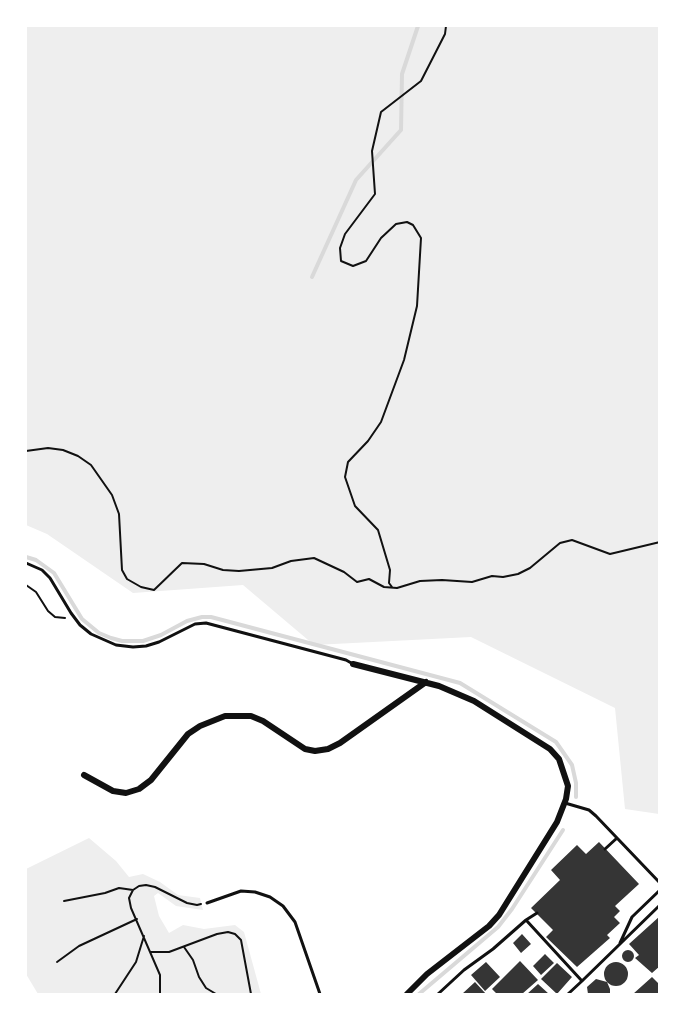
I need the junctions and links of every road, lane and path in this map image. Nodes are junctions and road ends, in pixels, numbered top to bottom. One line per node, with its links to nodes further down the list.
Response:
1 (446, 26): 6 (path)
2 (26, 451): 6 (path)
3 (660, 542): 6 (path)
4 (26, 563): 7 (lane)
5 (26, 585): 7 (path)
6 (392, 587)
7 (74, 617): 8 (lane)
8 (353, 664): 9 (street)
9 (426, 682): 10 (street); 11 (street)
10 (84, 775)
11 (565, 803): 12 (lane); 36 (street)
12 (617, 838): 13 (lane); 14 (lane)
13 (605, 849)
14 (660, 883)
15 (133, 890): 17 (path); 18 (path); 21 (path)
16 (660, 890): 24 (lane)
17 (64, 901)
18 (207, 903): 35 (lane)
19 (660, 905): 24 (lane)
20 (537, 913): 22 (lane)
21 (136, 919): 23 (path); 27 (path)
22 (526, 920): 28 (lane); 29 (lane)
23 (144, 936): 26 (path); 30 (path)
24 (619, 944): 28 (lane)
25 (184, 947): 26 (path); 32 (path); 34 (path)
26 (151, 952): 31 (path)
27 (57, 962)
28 (582, 981): 39 (lane)
29 (442, 991): 37 (lane); 38 (lane)
30 (115, 994)
31 (160, 994)
32 (216, 994)
33 (244, 994): 34 (path)
34 (251, 994)
35 (320, 994)
36 (406, 994)
37 (438, 994)
38 (446, 994)
39 (568, 994)

